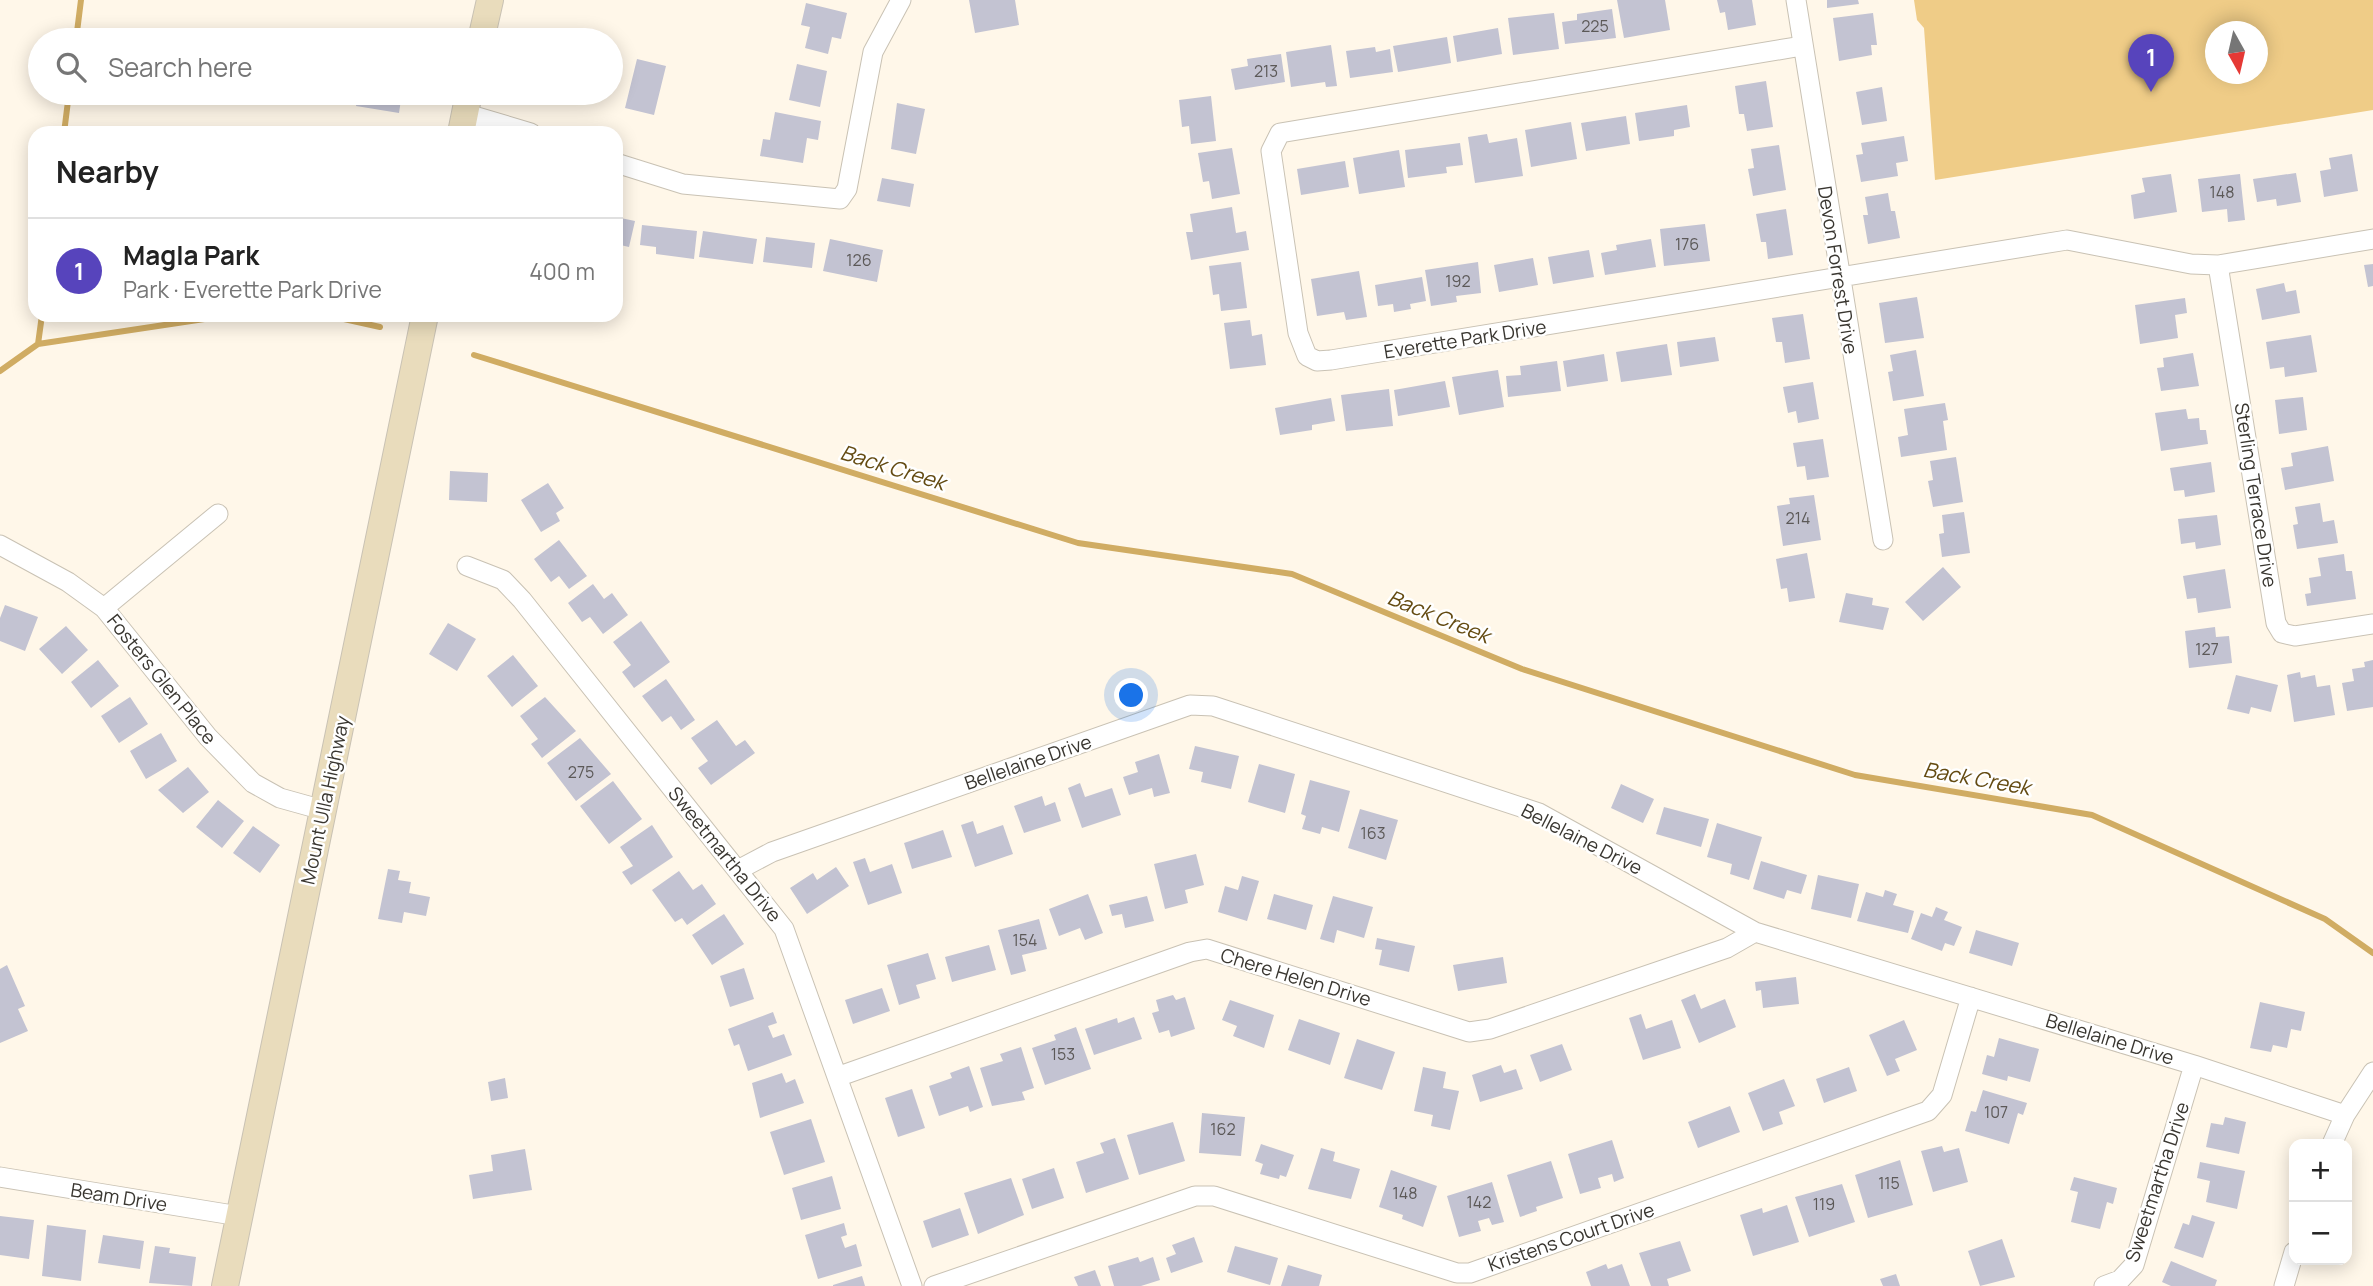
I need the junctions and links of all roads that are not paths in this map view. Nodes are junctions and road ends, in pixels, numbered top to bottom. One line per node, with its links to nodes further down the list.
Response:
1 (490, 0): 4 (main road)
2 (901, 0): 8 (street)
3 (1796, 0): 5 (street, Devon Forrest Drive)
4 (484, 28)
5 (1802, 47): 11 (street, Devon Forrest Drive); 11 (street, Everette Park Drive)
6 (465, 113): 7 (street)
7 (508, 126)
8 (623, 165)
9 (2373, 239): 10 (street, Everette Park Drive)
10 (2218, 265): 11 (street, Everette Park Drive); 18 (street, Sterling Terrace Drive)
11 (1840, 279): 14 (street, Devon Forrest Drive)
12 (424, 322): 19 (main road, Mount Ulla Highway)
13 (218, 514): 17 (street)
14 (1883, 540)
15 (0, 545): 17 (street, Fosters Glen Place)
16 (467, 566): 20 (street, Sweetmartha Drive)
17 (104, 608): 19 (street, Fosters Glen Place)
18 (2373, 624)
19 (323, 810): 29 (main road, Mount Ulla Highway)
20 (738, 870): 21 (street, Bellelaine Drive); 25 (street, Sweetmartha Drive)
21 (1755, 932): 22 (street, Bellelaine Drive); 25 (street, Chere Helen Drive)
22 (1971, 997): 23 (street, Bellelaine Drive); 33 (street, Kristens Court Drive)
23 (2194, 1065): 26 (street, Bellelaine Drive); 34 (street, Sweetmartha Drive)
24 (2373, 1072): 26 (street)
25 (837, 1077): 32 (street, Sweetmartha Drive)
26 (2345, 1115): 27 (street)
27 (2334, 1139)
28 (0, 1177): 29 (street, Beam Drive)
29 (239, 1216): 31 (main road, Mount Ulla Highway)
30 (2290, 1265): 35 (street)
31 (225, 1286)
32 (912, 1286)
33 (934, 1286)
34 (2104, 1286)
35 (2284, 1286)

